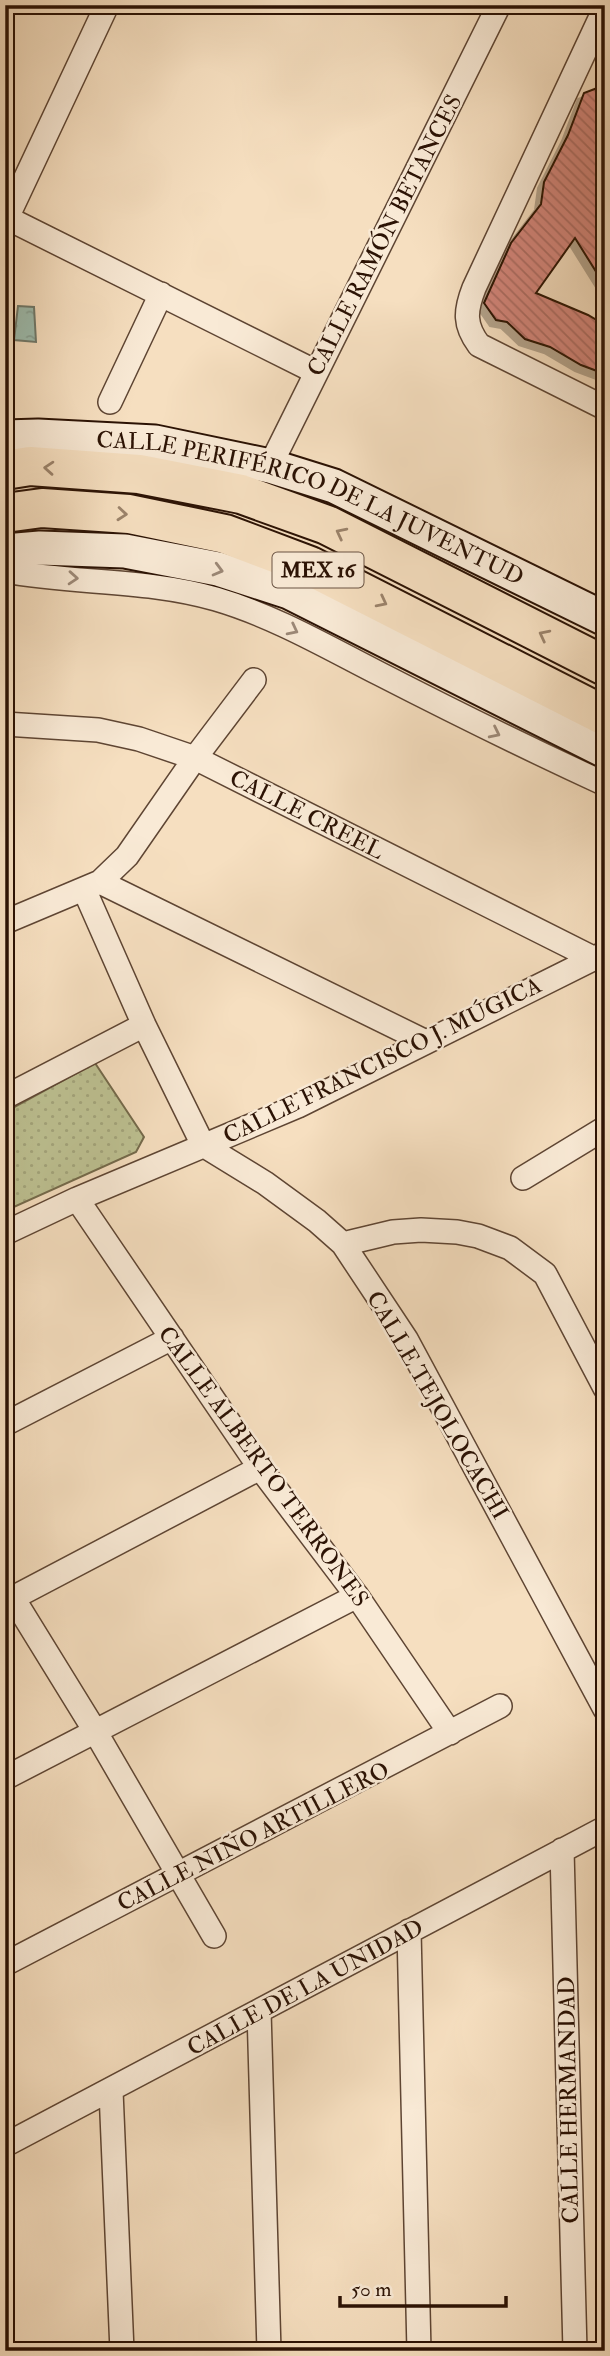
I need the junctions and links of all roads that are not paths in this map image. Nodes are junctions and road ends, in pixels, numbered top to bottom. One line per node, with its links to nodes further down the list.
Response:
1 (107, 5): 4 (street)
2 (499, 5): 6 (street, CALLE RAMÓN BETANCES)
3 (605, 8): 8 (street)
4 (6, 219): 5 (street)
5 (162, 294): 6 (street); 7 (street)
6 (316, 372): 10 (street, CALLE RAMÓN BETANCES)
7 (110, 402)
8 (605, 408)
9 (5, 437): 10 (main road, CALLE PERIFÉRICO DE LA JUVENTUD)
10 (270, 466): 16 (main road, CALLE PERIFÉRICO DE LA JUVENTUD)
11 (5, 470): 17 (highway, MEX 16, one-way to 11)
12 (5, 513): 19 (highway, MEX 16, one-way to 19)
13 (5, 551): 15 (main road)
14 (5, 571): 15 (street, one-way to 15)
15 (183, 576): 21 (main road, one-way to 21); 23 (street, one-way to 23)
16 (605, 619)
17 (605, 666)
18 (254, 680): 22 (street)
19 (605, 716)
20 (5, 724): 22 (street, CALLE CREEL)
21 (605, 751)
22 (195, 758): 24 (street); 26 (street, CALLE CREEL)
23 (605, 784)
24 (92, 886): 25 (street); 27 (street); 28 (street)
25 (6, 918)
26 (599, 955): 28 (street, CALLE FRANCISCO J. MÚGICA)
27 (144, 1025): 29 (street); 31 (street)
28 (426, 1042): 31 (street, CALLE FRANCISCO J. MÚGICA)
29 (5, 1097)
30 (605, 1128): 32 (street)
31 (203, 1145): 33 (street, CALLE FRANCISCO J. MÚGICA); 35 (street, CALLE TEJOLOCACHI)
32 (523, 1178)
33 (77, 1199): 34 (street, CALLE FRANCISCO J. MÚGICA); 36 (street, CALLE ALBERTO TERRONES)
34 (5, 1233)
35 (343, 1244): 37 (street); 43 (street, CALLE TEJOLOCACHI)
36 (172, 1338): 38 (street); 39 (street, CALLE ALBERTO TERRONES)
37 (605, 1388)
38 (5, 1424)
39 (260, 1468): 40 (street, CALLE ALBERTO TERRONES); 41 (street)
40 (357, 1596): 44 (street); 45 (street, CALLE ALBERTO TERRONES)
41 (9, 1600): 44 (street)
42 (500, 1706): 45 (street, CALLE NIÑO ARTILLERO)
43 (605, 1709)
44 (95, 1731): 46 (street); 49 (street)
45 (450, 1733): 49 (street, CALLE NIÑO ARTILLERO)
46 (5, 1778)
47 (605, 1828): 48 (street, CALLE DE LA UNIDAD)
48 (562, 1850): 50 (street, CALLE DE LA UNIDAD); 59 (street, CALLE HERMANDAD)
49 (177, 1875): 51 (street); 52 (street, CALLE NIÑO ARTILLERO)
50 (408, 1931): 53 (street, CALLE DE LA UNIDAD); 58 (street)
51 (214, 1936)
52 (5, 1964)
53 (258, 2011): 54 (street, CALLE DE LA UNIDAD); 57 (street)
54 (111, 2091): 55 (street, CALLE DE LA UNIDAD); 56 (street)
55 (5, 2146)
56 (122, 2351)
57 (269, 2351)
58 (419, 2351)
59 (575, 2351)

